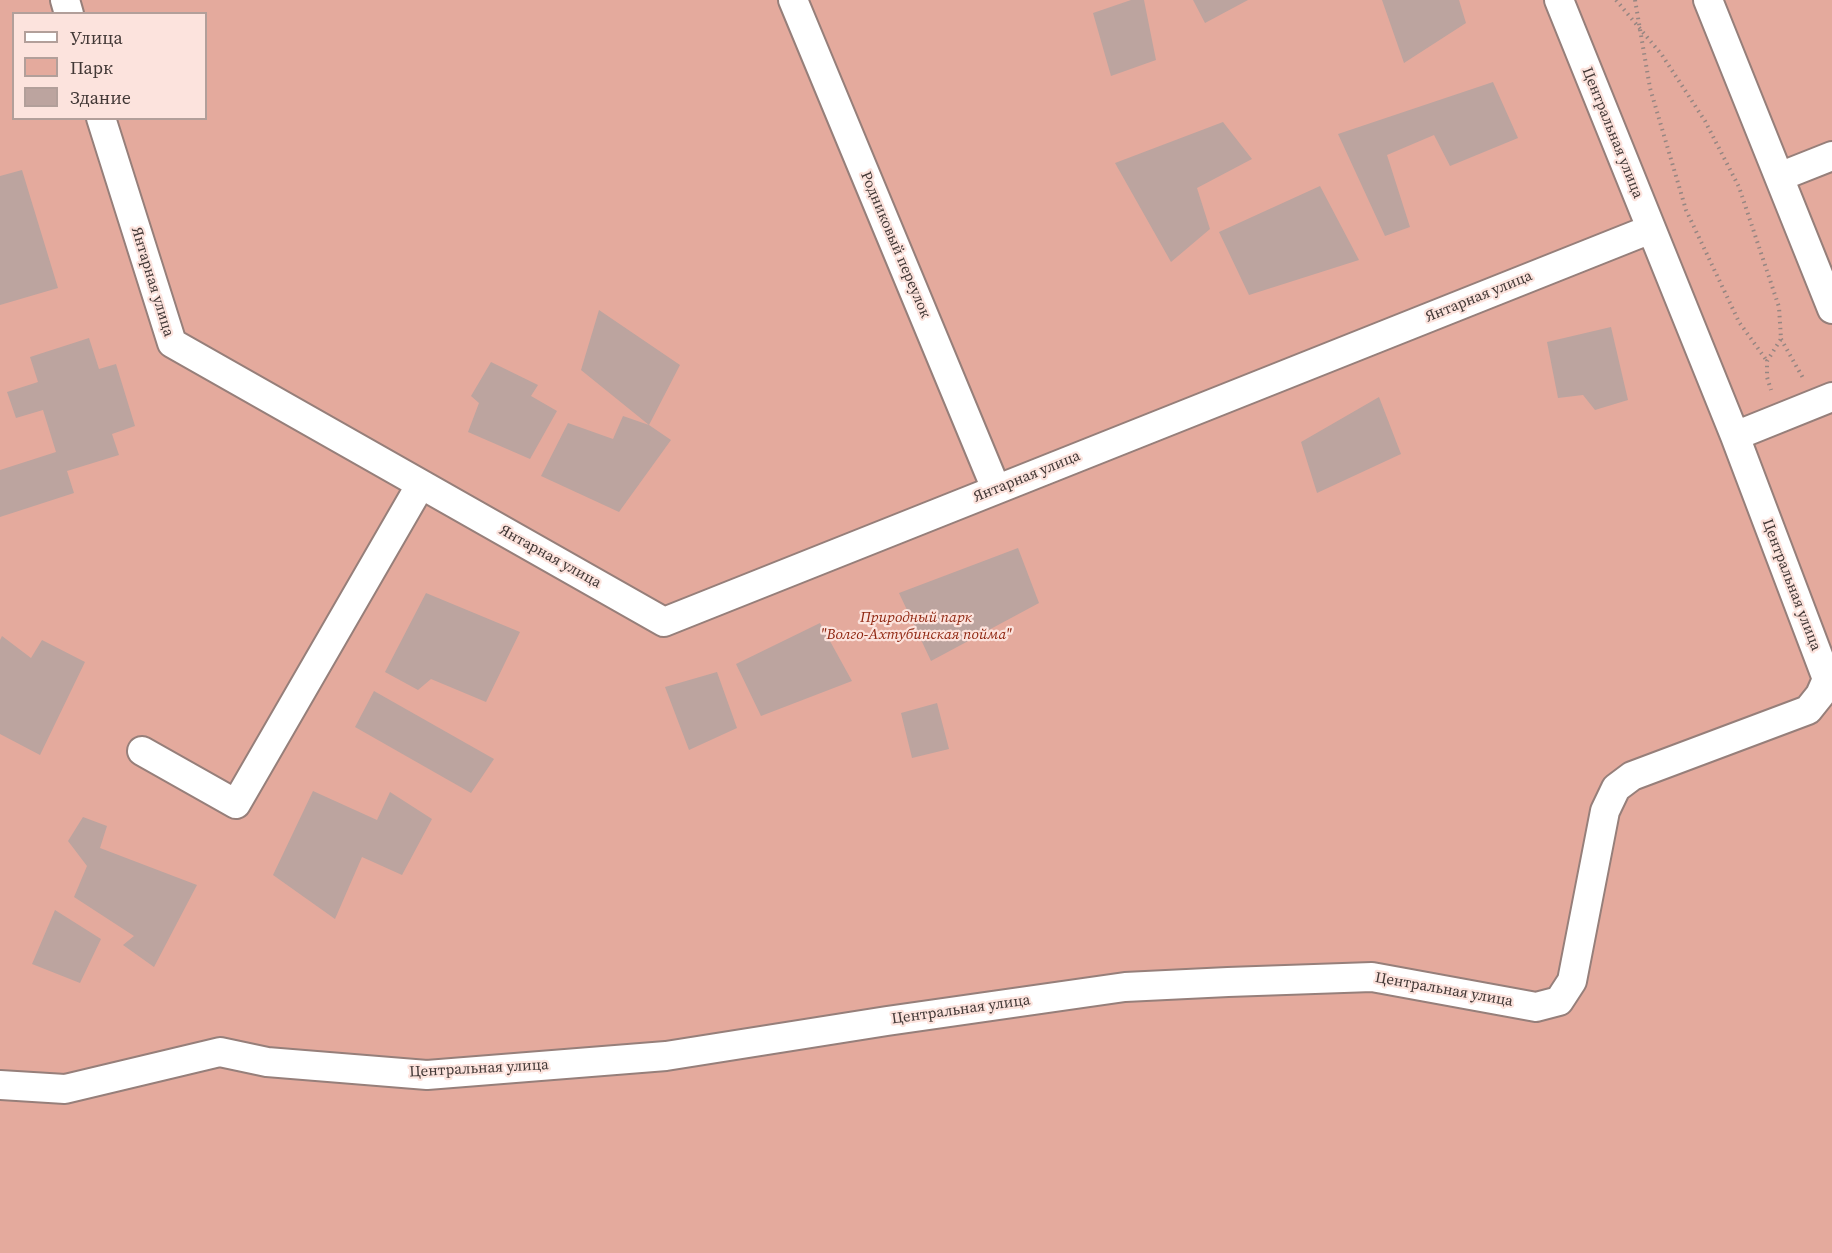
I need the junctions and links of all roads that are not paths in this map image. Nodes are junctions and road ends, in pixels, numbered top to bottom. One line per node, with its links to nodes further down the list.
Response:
1 (793, 0): 12 (street, Родниковый переулок)
2 (1558, 0): 7 (street, Центральная улица)
3 (1708, 0): 6 (street)
4 (103, 120): 11 (street, Янтарная улица)
5 (1832, 156): 6 (street)
6 (1779, 177): 8 (street)
7 (1650, 229): 10 (street, Центральная улица); 12 (street, Янтарная улица)
8 (1832, 309)
9 (1824, 400): 10 (street)
10 (1735, 436): 14 (street, Центральная улица)
11 (421, 484): 12 (street, Янтарная улица); 13 (street)
12 (996, 489)
13 (142, 751)
14 (0, 1084)

